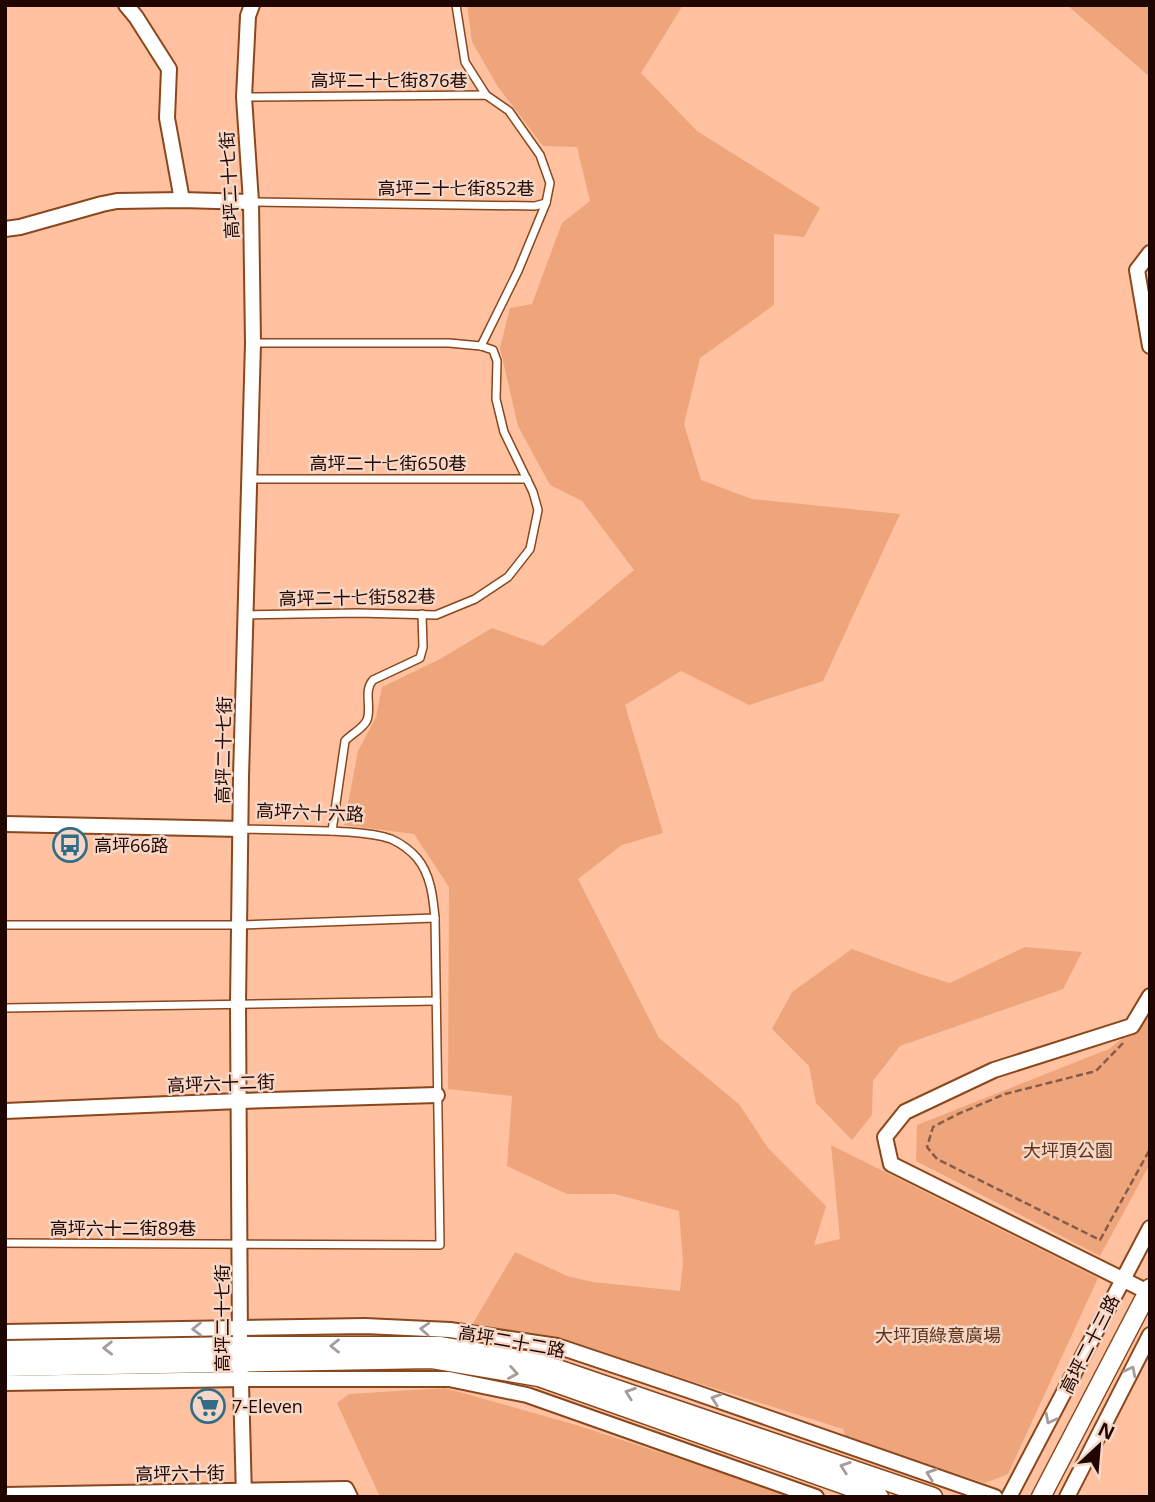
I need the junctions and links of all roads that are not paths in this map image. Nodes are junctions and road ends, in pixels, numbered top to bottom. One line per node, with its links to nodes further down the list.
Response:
1 (126, 5): 6 (street)
2 (252, 5): 5 (street, 高坪二十七街)
3 (456, 5): 4 (lane)
4 (486, 95): 5 (lane, 高坪二十七街876巷); 8 (lane, 高坪二十七街876巷)
5 (244, 97): 7 (street, 高坪二十七街)
6 (182, 200): 7 (street); 9 (street)
7 (251, 202): 8 (lane, 高坪二十七街852巷); 11 (street, 高坪二十七街)
8 (546, 203): 12 (lane, 高坪二十七街852巷)
9 (5, 229)
10 (1150, 253): 13 (street)
11 (253, 344): 12 (lane); 14 (street, 高坪二十七街)
12 (481, 346): 15 (lane)
13 (1150, 346)
14 (249, 479): 15 (lane, 高坪二十七街650巷); 17 (street, 高坪二十七街)
15 (527, 479): 16 (lane, 高坪二十七街582巷)
16 (422, 614): 17 (lane, 高坪二十七街582巷); 20 (lane)
17 (245, 615): 19 (street, 高坪二十七街)
18 (5, 824): 19 (street, 高坪六十六路)
19 (241, 829): 20 (lane, 高坪六十六路); 23 (street, 高坪二十七街)
20 (332, 831): 21 (lane, 高坪六十六路)
21 (435, 918): 23 (lane); 25 (lane, 高坪六十六路)
22 (5, 925): 23 (lane)
23 (240, 925): 26 (street, 高坪二十七街)
24 (1150, 996): 35 (street)
25 (436, 1000): 26 (lane); 28 (lane, 高坪六十六路)
26 (238, 1004): 27 (lane); 29 (street, 高坪二十七街)
27 (5, 1008)
28 (437, 1095): 29 (street, 高坪六十二街); 34 (lane, 高坪六十六路)
29 (239, 1101): 30 (street, 高坪六十二街); 33 (street, 高坪二十七街)
30 (5, 1111)
31 (1150, 1228): 35 (street, 高坪二十三路)
32 (5, 1243): 33 (lane, 高坪六十二街89巷)
33 (241, 1245): 34 (lane, 高坪六十二街89巷); 40 (street, 高坪二十七街)
34 (440, 1245)
35 (1123, 1279): 36 (street); 50 (street, 高坪二十三路, one-way to 50)
36 (1149, 1291): 51 (street, 高坪二十三路)
37 (5, 1332): 40 (street, 高坪二十二路, one-way to 37)
38 (1150, 1335): 52 (street, one-way to 38)
39 (5, 1350): 40 (street, 高坪二十二路, one-way to 39)
40 (241, 1354): 41 (street, 高坪二十二路); 42 (street, 高坪二十二路); 43 (street, 高坪二十七街); 46 (street, 高坪二十二路); 47 (street, 高坪二十二路, one-way to 47); 48 (street, 高坪二十二路, one-way to 40); 49 (street, 高坪二十二路, one-way to 40)
41 (5, 1367)
42 (5, 1383)
43 (244, 1494): 44 (street, 高坪六十街); 45 (street, 高坪六十街)
44 (5, 1495)
45 (350, 1497)
46 (816, 1497)
47 (879, 1497)
48 (933, 1497)
49 (995, 1497)
50 (1009, 1497)
51 (1041, 1497)
52 (1067, 1497)

